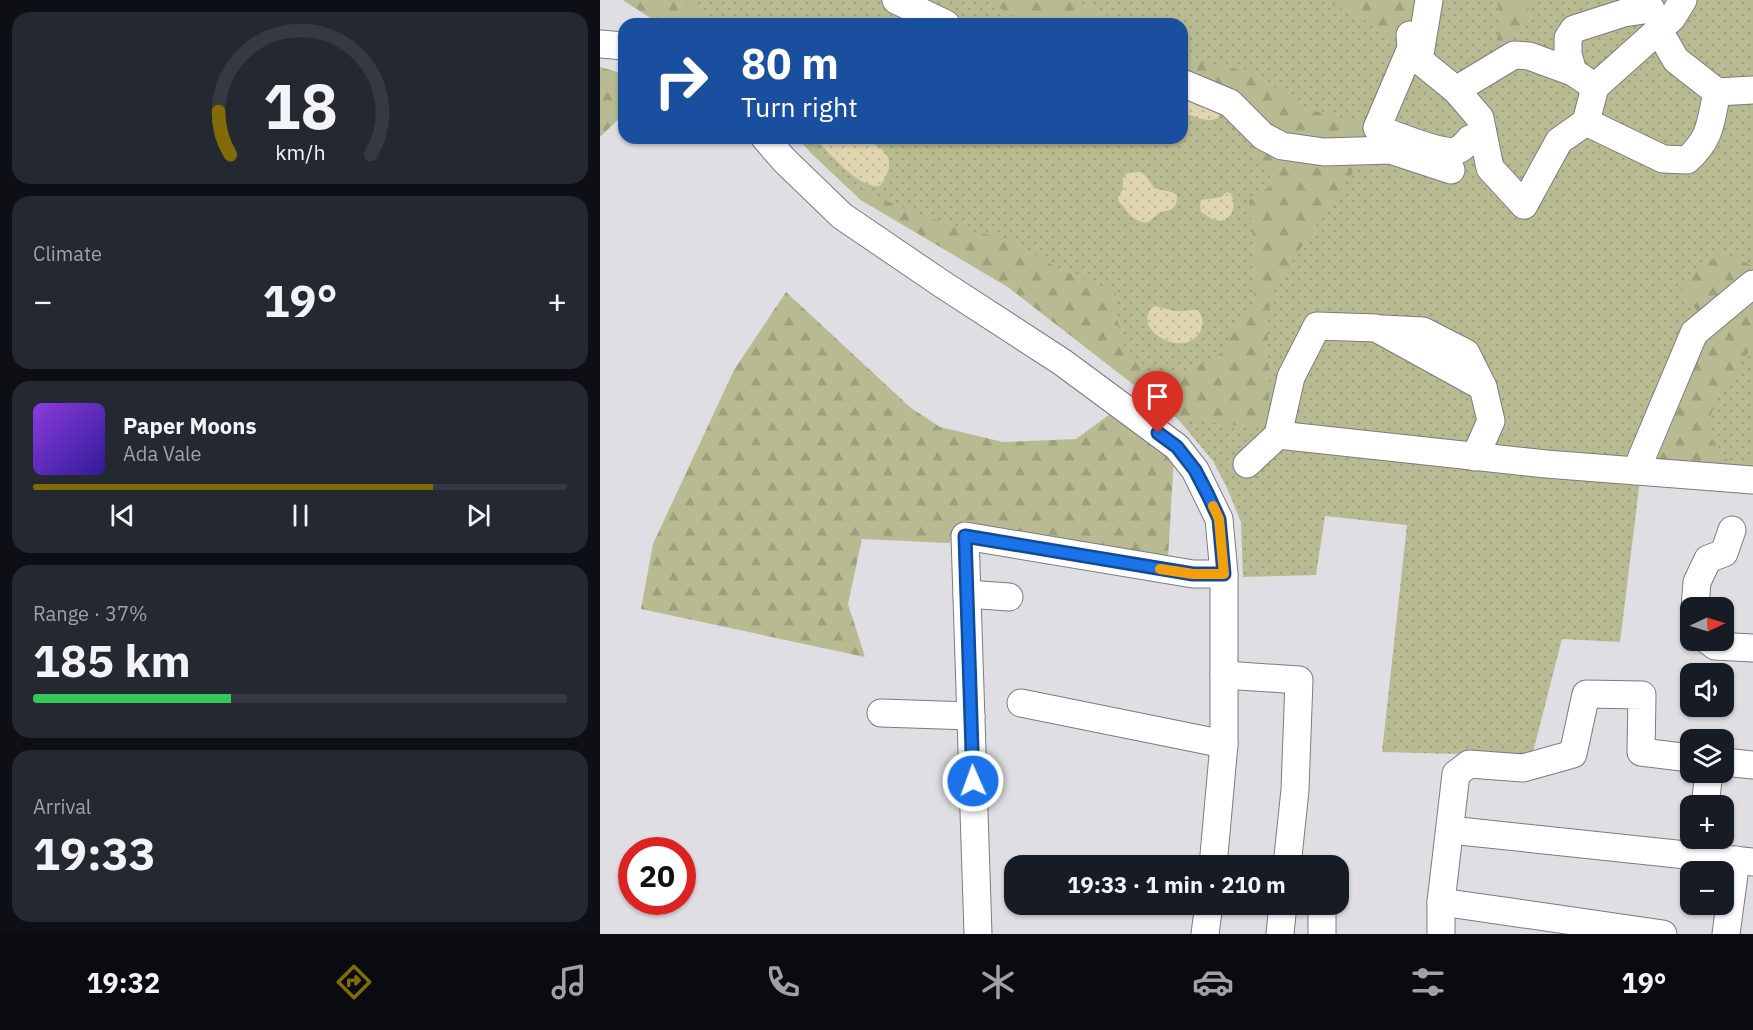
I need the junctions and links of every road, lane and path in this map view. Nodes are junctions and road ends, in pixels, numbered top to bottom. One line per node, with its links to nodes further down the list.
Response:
1 (896, 0): 4 (street)
2 (1429, 0): 8 (street)
3 (1683, 0): 5 (street)
4 (934, 18)
5 (1655, 19): 9 (street); 11 (street); 14 (street)
6 (600, 44): 7 (street)
7 (618, 46)
8 (1413, 48): 12 (street); 16 (street)
9 (1573, 72): 11 (street); 12 (street)
10 (1188, 86): 18 (street)
11 (1595, 87): 15 (street)
12 (1456, 90): 16 (street)
13 (1753, 90): 14 (street)
14 (1717, 92): 15 (street)
15 (1586, 122): 19 (street)
16 (1475, 129): 18 (street); 19 (street)
17 (770, 144): 27 (street)
18 (1451, 170): 19 (street)
19 (1524, 205)
20 (1753, 284): 24 (street)
21 (1278, 435): 22 (street); 22 (street); 23 (street)
22 (1475, 457): 24 (street)
23 (1247, 464)
24 (1636, 471): 25 (street)
25 (1753, 480)
26 (1731, 530): 30 (street)
27 (1224, 574): 28 (street); 33 (street)
28 (967, 594): 29 (street); 36 (street)
29 (1009, 597)
30 (1696, 597)
31 (1734, 647): 32 (street)
32 (1753, 648)
33 (1224, 675): 37 (street); 45 (street)
34 (1021, 702): 37 (street)
35 (881, 713): 36 (street)
36 (971, 716): 50 (street)
37 (1224, 744): 44 (street)
38 (1680, 757): 41 (street)
39 (1734, 763): 40 (street)
40 (1753, 765)
41 (1450, 830): 42 (street); 47 (street)
42 (1680, 847)
43 (1702, 849): 46 (street)
44 (1214, 855)
45 (1288, 855)
46 (1744, 861): 55 (street)
47 (1441, 902): 53 (street); 54 (street)
48 (1208, 915): 51 (street)
49 (1282, 915): 52 (street)
50 (978, 934)
51 (1205, 934)
52 (1280, 934)
53 (1441, 934)
54 (1663, 934)
55 (1726, 934)

